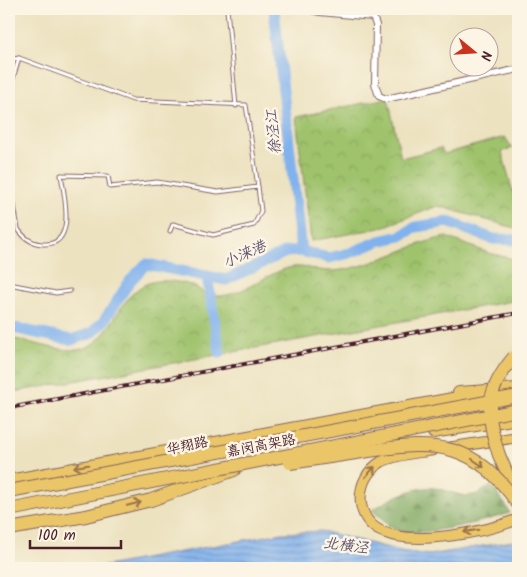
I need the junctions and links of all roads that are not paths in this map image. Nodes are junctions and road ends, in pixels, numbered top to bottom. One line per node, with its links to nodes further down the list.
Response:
1 (227, 9): 7 (lane)
2 (308, 9): 5 (street)
3 (19, 58): 4 (lane); 6 (lane); 7 (lane)
4 (9, 60)
5 (518, 69)
6 (9, 92)
7 (236, 106): 9 (lane)
8 (9, 175): 9 (lane)
9 (258, 187): 10 (lane)
10 (170, 231)
11 (9, 284): 12 (lane)
12 (70, 291)
13 (518, 352): 25 (highway, bridge)
14 (518, 391): 20 (highway); 24 (main road, 华翔路)
15 (518, 396): 24 (highway, 嘉闵高架路, bridge)
16 (518, 403): 20 (highway, bridge)
17 (518, 410): 22 (highway, 嘉闵高架路, bridge)
18 (518, 419): 21 (main road)
19 (518, 437): 27 (main road, one-way to 19)
20 (180, 448): 23 (highway, one-way to 23)
21 (248, 465): 26 (main road); 28 (highway, one-way to 21)
22 (190, 474): 25 (highway, one-way to 25, bridge); 26 (highway, 嘉闵高架路, bridge)
23 (9, 481)
24 (9, 492)
25 (518, 502)
26 (9, 508)
27 (518, 519)
28 (9, 529)

